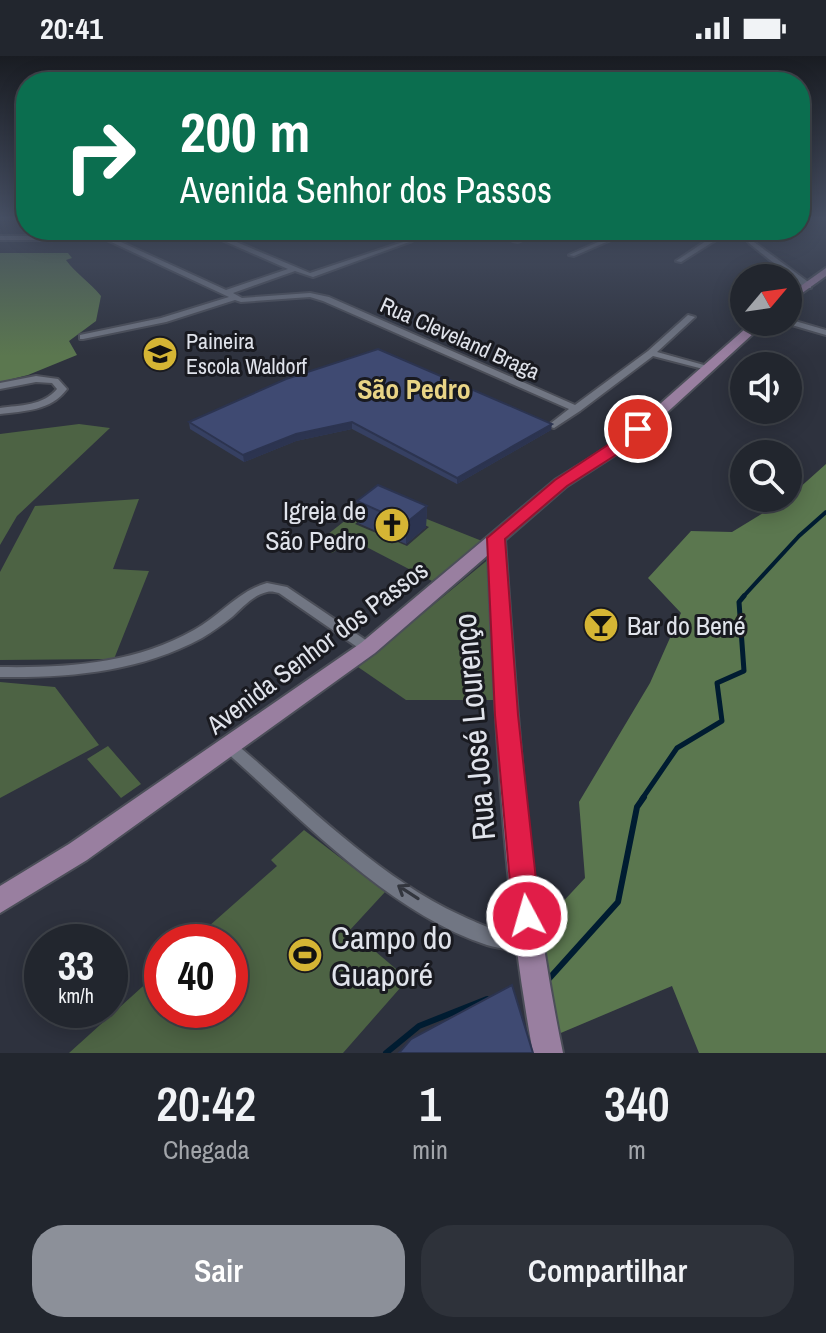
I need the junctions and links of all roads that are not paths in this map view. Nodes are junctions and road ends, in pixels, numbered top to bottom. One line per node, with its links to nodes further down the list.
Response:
1 (163, 264): 9 (street)
2 (285, 264): 5 (street)
3 (347, 264): 5 (street)
4 (781, 264): 7 (street)
5 (294, 269): 9 (street)
6 (826, 271): 7 (street)
7 (808, 286): 8 (street)
8 (802, 290)
9 (231, 296): 14 (street); 18 (street, Rua Cleveland Braga)
10 (691, 317): 15 (street)
11 (802, 325): 12 (street)
12 (826, 333)
13 (744, 336): 16 (street, Avenida Senhor dos Passos)
14 (83, 337)
15 (651, 353): 16 (street); 18 (street)
16 (707, 367): 21 (street, Avenida Senhor dos Passos)
17 (0, 386): 19 (street)
18 (577, 409): 20 (street)
19 (0, 411)
20 (554, 425)
21 (496, 538): 22 (street, Avenida Senhor dos Passos); 26 (street, Rua José Lourenço)
22 (368, 648): 23 (street); 24 (street, Avenida Senhor dos Passos)
23 (0, 672)
24 (230, 747): 25 (street, Avenida Senhor dos Passos); 26 (street, one-way to 24)
25 (0, 901)
26 (531, 958): 27 (street, Rua José Lourenço)
27 (548, 1053)

